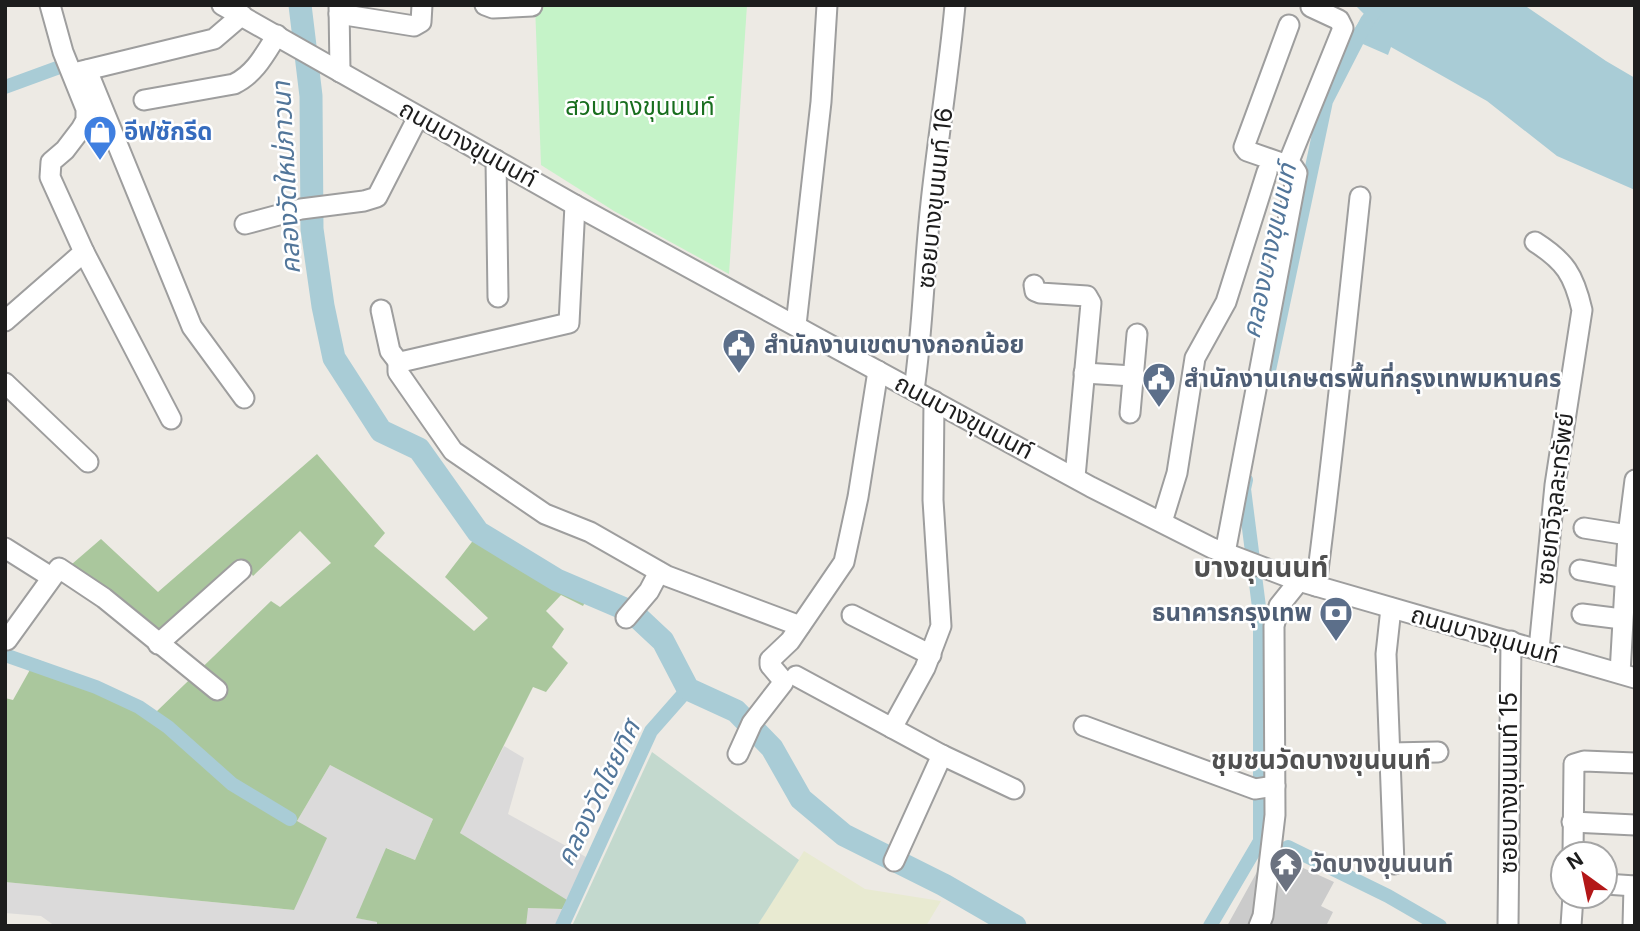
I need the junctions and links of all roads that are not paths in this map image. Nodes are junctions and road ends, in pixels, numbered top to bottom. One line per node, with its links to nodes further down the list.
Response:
1 (50, 5): 13 (street)
2 (222, 5): 10 (street, ถนนบางขุนนนท์)
3 (422, 5): 9 (street)
4 (485, 5): 7 (street)
5 (827, 5): 29 (street)
6 (955, 5): 36 (street, ซอยบางขุนนนท์ 16)
7 (532, 6)
8 (1311, 7): 18 (street)
9 (339, 10): 14 (street)
10 (242, 15): 12 (street, ถนนบางขุนนนท์); 13 (street)
11 (1289, 25): 18 (street)
12 (277, 36): 14 (street, ถนนบางขุนนนท์); 15 (street)
13 (72, 65): 24 (street); 37 (street)
14 (340, 72): 16 (street, ถนนบางขุนนนท์)
15 (144, 100)
16 (418, 117): 17 (street, ถนนบางขุนนนท์); 22 (street)
17 (496, 160): 21 (street, ถนนบางขุนนนท์); 26 (street)
18 (1287, 166): 48 (street)
19 (1267, 172): 44 (street)
20 (1360, 197): 54 (street)
21 (575, 205): 29 (street, ถนนบางขุนนนท์); 31 (street)
22 (245, 224)
23 (1535, 242): 64 (street, ซอยทวีจุลละทรัพย์)
24 (84, 251): 28 (street); 40 (street)
25 (1034, 285): 33 (street)
26 (498, 297)
27 (381, 310): 31 (street)
28 (5, 321)
29 (796, 325): 32 (street, ถนนบางขุนนนท์)
30 (1137, 334): 34 (street)
31 (400, 364): 51 (street)
32 (878, 371): 36 (street, ถนนบางขุนนนท์); 60 (street)
33 (1084, 373): 34 (street); 42 (street)
34 (1133, 376): 39 (street)
35 (5, 383): 41 (street)
36 (914, 390): 38 (street, ถนนบางขุนนนท์)
37 (244, 398)
38 (934, 401): 42 (street, ถนนบางขุนนนท์); 65 (street)
39 (1130, 413)
40 (171, 419)
41 (88, 462)
42 (1075, 477): 44 (street, ถนนบางขุนนนท์)
43 (1635, 480): 46 (street)
44 (1162, 522): 48 (street, ถนนบางขุนนนท์)
45 (1584, 528): 46 (street)
46 (1628, 536): 53 (street)
47 (6, 550): 52 (street)
48 (1225, 553): 54 (street, ถนนบางขุนนนท์)
49 (241, 570): 63 (street)
50 (1580, 570): 53 (street)
51 (659, 572): 58 (street); 60 (street)
52 (55, 573): 61 (street); 63 (street)
53 (1625, 578): 59 (street)
54 (1308, 584): 55 (street, ถนนบางขุนนนท์); 76 (street)
55 (1391, 608): 62 (street, ถนนบางขุนนนท์); 72 (street)
56 (1582, 614): 59 (street)
57 (852, 615): 65 (street)
58 (626, 618)
59 (1622, 619): 67 (street)
60 (800, 626): 73 (street)
61 (7, 640)
62 (1511, 641): 64 (street, ถนนบางขุนนนท์); 85 (street, ซอยบางขุนนนท์ 15)
63 (158, 644): 68 (street)
64 (1539, 649): 67 (street, ถนนบางขุนนนท์)
65 (931, 655): 70 (street)
66 (796, 676): 70 (street)
67 (1627, 676)
68 (217, 690)
69 (1084, 726): 76 (street)
70 (892, 728): 74 (street)
71 (1437, 752): 72 (street)
72 (1390, 753): 82 (street)
73 (738, 754)
74 (942, 755): 77 (street); 81 (street)
75 (1635, 763): 78 (street)
76 (1275, 786): 84 (street)
77 (1014, 789)
78 (1572, 822): 79 (street); 80 (street)
79 (1635, 825)
80 (1573, 840)
81 (895, 859)
82 (1394, 864)
83 (1634, 886): 86 (street)
84 (1259, 926)
85 (1508, 926)
86 (1633, 926)

